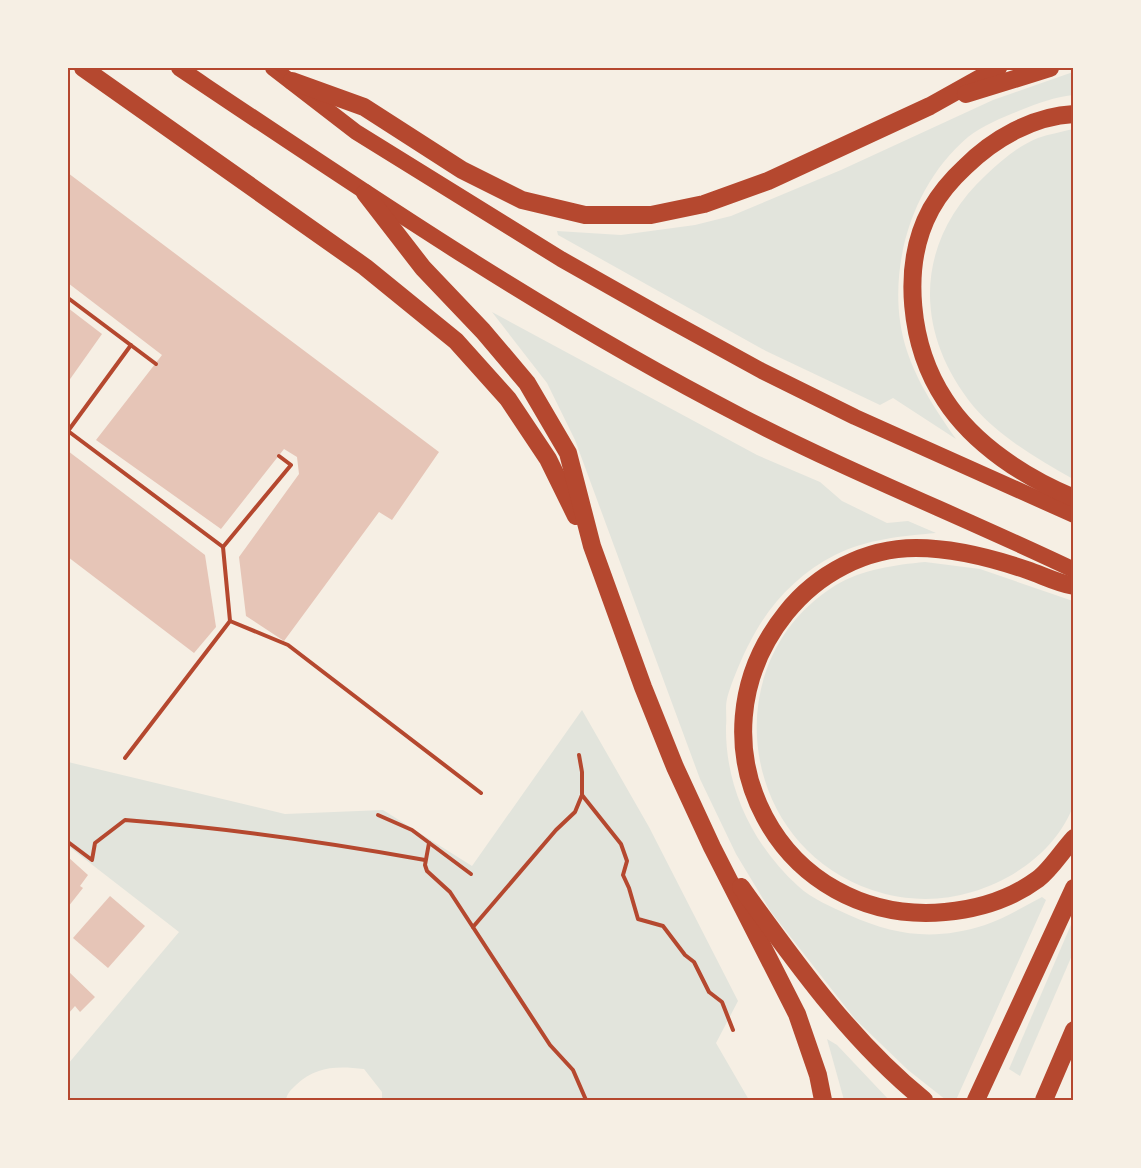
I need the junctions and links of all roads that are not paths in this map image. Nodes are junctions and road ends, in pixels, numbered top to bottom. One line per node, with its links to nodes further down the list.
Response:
1 (83, 68): 12 (highway)
2 (179, 68): 9 (highway)
3 (273, 68): 6 (highway)
4 (998, 68): 7 (highway)
5 (1050, 68): 7 (highway)
6 (292, 81): 7 (highway); 11 (highway)
7 (930, 106)
8 (1074, 114): 10 (highway)
9 (365, 193): 12 (highway); 13 (highway)
10 (1074, 498)
11 (1074, 514)
12 (592, 546): 16 (highway)
13 (1074, 570)
14 (1074, 586): 15 (highway)
15 (1074, 838)
16 (712, 847): 19 (highway); 20 (highway)
17 (1074, 888): 21 (highway)
18 (1074, 1030): 22 (highway)
19 (823, 1101)
20 (924, 1101)
21 (976, 1101)
22 (1044, 1101)

